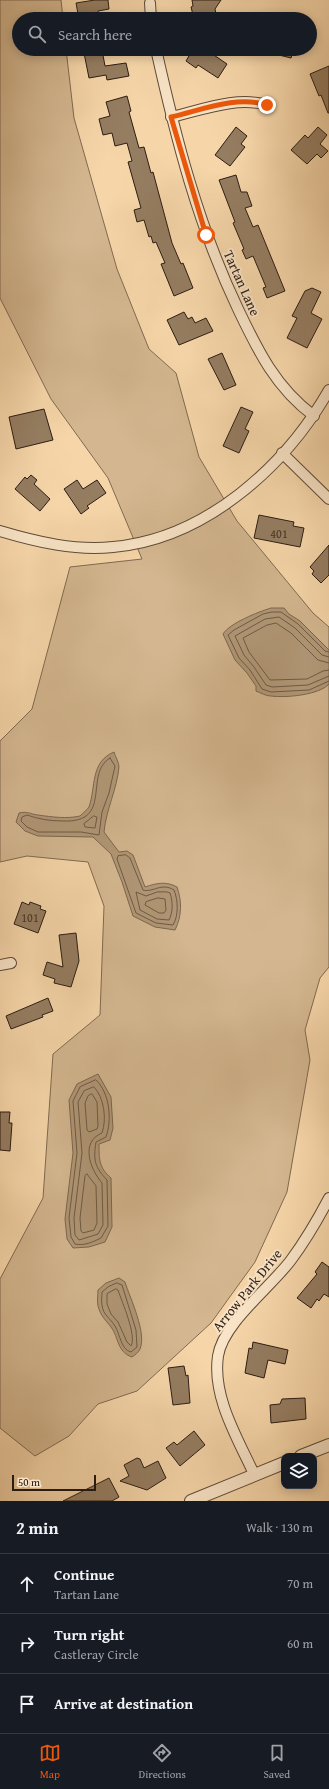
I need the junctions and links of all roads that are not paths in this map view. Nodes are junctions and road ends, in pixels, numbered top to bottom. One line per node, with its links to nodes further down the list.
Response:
1 (150, 3): 2 (street)
2 (151, 12)
3 (158, 56): 5 (street, Tartan Lane)
4 (267, 105): 5 (street)
5 (171, 117): 7 (street, Tartan Lane)
6 (329, 390): 7 (street)
7 (314, 416): 8 (street)
8 (282, 453): 9 (street); 10 (street)
9 (329, 499)
10 (0, 531)
11 (11, 963): 12 (street)
12 (0, 965)
13 (329, 1198): 17 (street, Arrow Park Drive)
14 (329, 1445): 15 (street)
15 (309, 1453)
16 (281, 1464): 17 (street)
17 (254, 1474): 18 (street)
18 (191, 1501)

